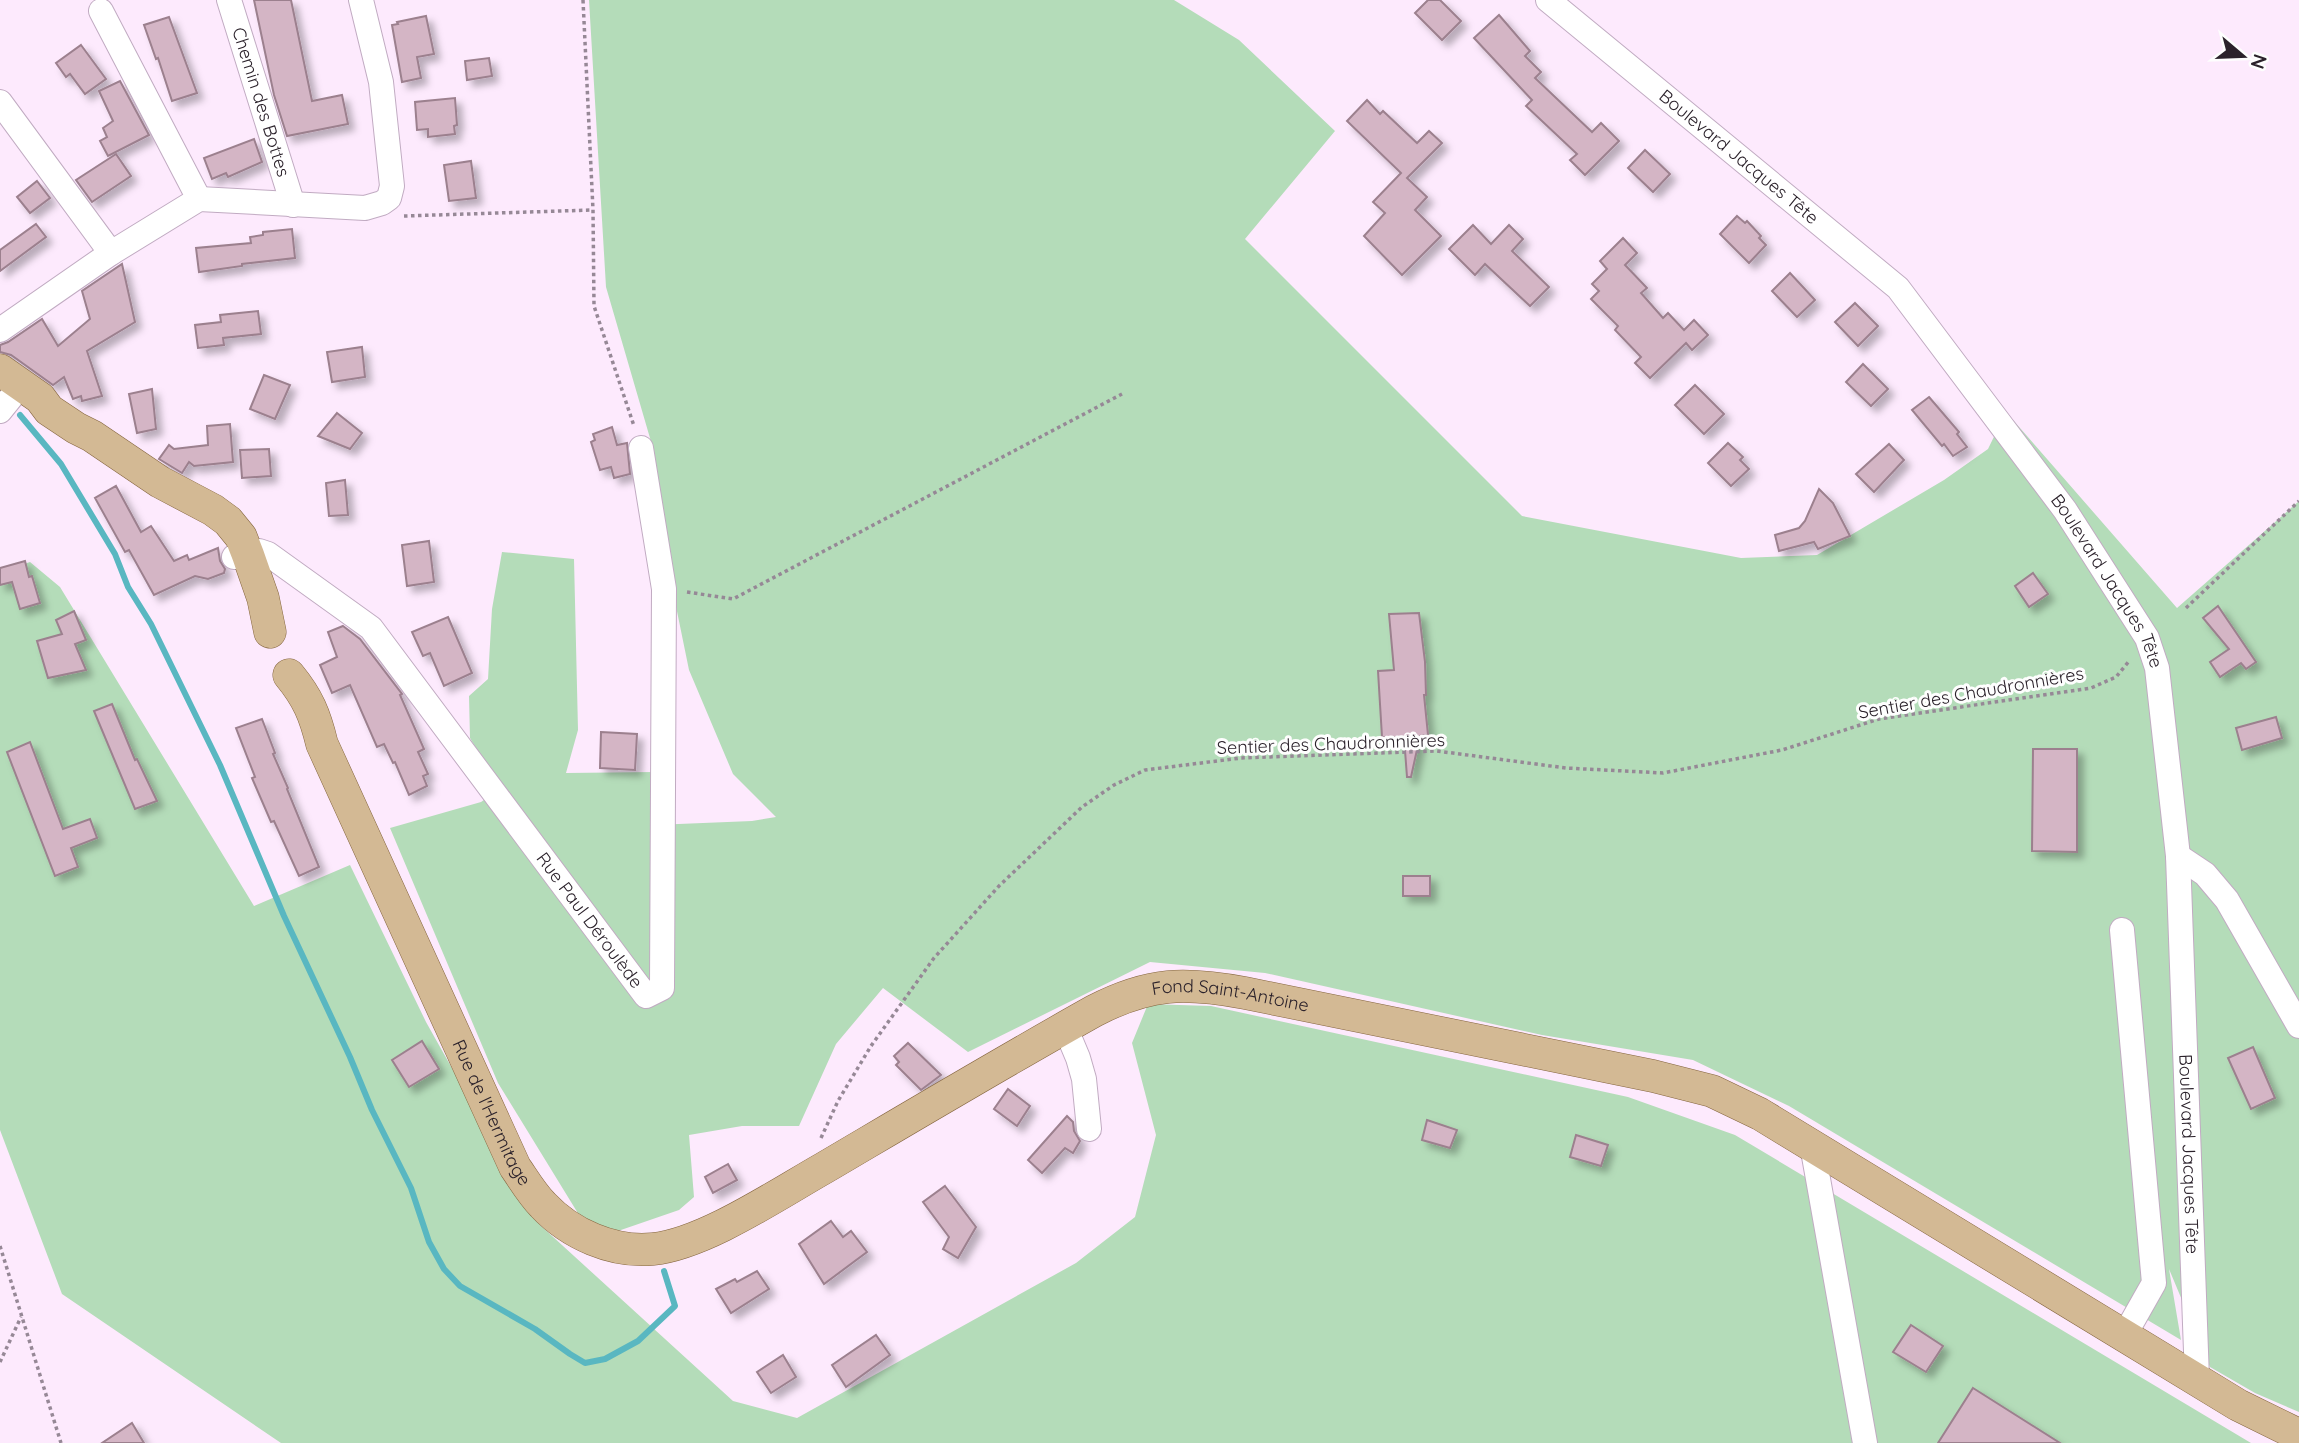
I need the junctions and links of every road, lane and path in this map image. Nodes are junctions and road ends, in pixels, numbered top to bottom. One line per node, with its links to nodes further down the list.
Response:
1 (229, 0): 9 (street, Chemin des Bottes)
2 (361, 0): 8 (street)
3 (583, 0): 10 (path)
4 (1548, 0): 21 (street, Boulevard Jacques Tête)
5 (101, 11): 7 (street)
6 (0, 102): 11 (street)
7 (200, 200): 9 (street, Chemin des Bottes); 11 (street)
8 (382, 203): 9 (street, Chemin des Bottes); 10 (path)
9 (293, 205)
10 (593, 210): 16 (path)
11 (111, 253): 12 (street)
12 (0, 330)
13 (20, 384): 15 (street); 18 (main road, Rue de l'Hermitage)
14 (1122, 394): 19 (path)
15 (0, 411)
16 (641, 448): 19 (street, Rue Paul Déroulède)
17 (2299, 501): 20 (path)
18 (240, 555): 19 (street, Rue Paul Déroulède); 28 (main road, Rue de l'Hermitage)
19 (664, 589)
20 (2186, 608)
21 (2147, 638): 22 (street, Boulevard Jacques Tête); 28 (path, Sentier des Chaudronnières)
22 (2178, 856): 24 (street); 33 (street, Boulevard Jacques Tête)
23 (2122, 930): 31 (street)
24 (2299, 1026)
25 (1065, 1027): 26 (street); 27 (main road, Fond Saint-Antoine); 28 (main road, Fond Saint-Antoine)
26 (1088, 1129)
27 (1812, 1146): 31 (main road, Fond Saint-Antoine); 36 (street)
28 (813, 1174)
29 (0, 1246): 30 (path)
30 (21, 1317): 32 (path); 35 (path)
31 (2124, 1336): 33 (main road, Fond Saint-Antoine)
32 (0, 1362)
33 (2197, 1379): 34 (main road)
34 (2299, 1435)
35 (61, 1443)
36 (1865, 1443)

